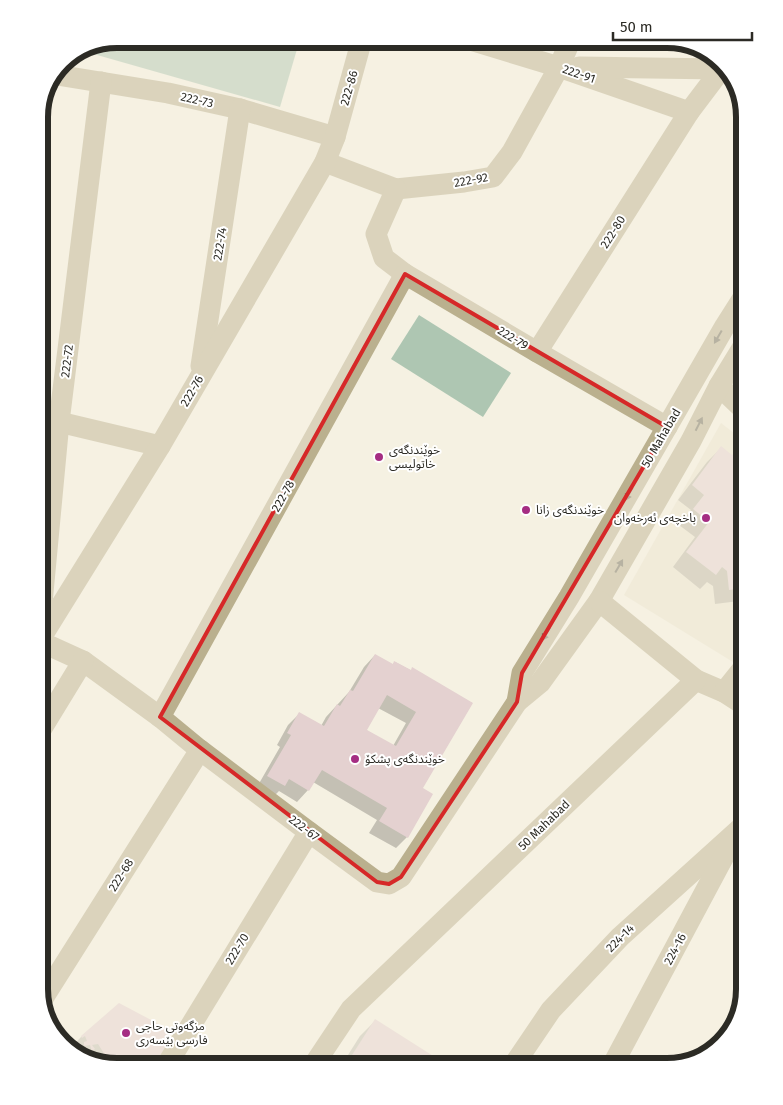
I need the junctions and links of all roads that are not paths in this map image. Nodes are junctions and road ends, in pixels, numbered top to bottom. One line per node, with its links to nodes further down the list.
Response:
1 (360, 47): 11 (street, 222-86)
2 (496, 48): 4 (street, 222-91)
3 (567, 48): 4 (street, 222-92)
4 (559, 67): 5 (street); 10 (street, 222-91); 13 (street, 222-92)
5 (715, 68)
6 (719, 72): 10 (street, 222-80)
7 (61, 76): 8 (street, 222-73)
8 (101, 82): 9 (street, 222-73); 21 (street, 222-72)
9 (240, 109): 11 (street, 222-73); 18 (street, 222-74)
10 (690, 112): 16 (street, 222-80)
11 (335, 137): 12 (street, 222-76)
12 (325, 162): 13 (street, 222-92); 18 (street, 222-76)
13 (396, 189): 14 (street, 222-79)
14 (405, 274): 16 (street, 222-79); 34 (street, 222-78)
15 (736, 309): 22 (street, 50 Mahabad, one-way to 22)
16 (537, 352): 22 (street, 222-79)
17 (736, 358): 19 (street, 50 Mahabad)
18 (199, 378): 23 (street, 222-76)
19 (718, 386): 20 (street); 25 (street, 50 Mahabad, one-way to 19)
20 (736, 403)
21 (60, 422): 23 (street); 24 (street, 222-72)
22 (667, 426): 33 (street, 50 Mahabad, one-way to 33)
23 (160, 446): 26 (street, 222-76)
24 (48, 487)
25 (599, 601): 30 (street); 33 (street, 50 Mahabad)
26 (47, 627)
27 (47, 645): 28 (street, 222-67)
28 (83, 661): 34 (street, 222-67); 35 (street)
29 (736, 677): 31 (street)
30 (696, 680): 31 (street); 42 (street, 50 Mahabad)
31 (724, 692): 32 (street)
32 (736, 700)
33 (517, 702): 37 (street, 222-67)
34 (160, 717): 36 (street, 222-67)
35 (47, 719)
36 (200, 750): 37 (street, 222-67); 40 (street, 222-68)
37 (309, 832): 41 (street, 222-70)
38 (736, 833): 43 (street, 224-14)
39 (736, 837): 44 (street, 224-16)
40 (47, 992)
41 (171, 1057)
42 (319, 1057)
43 (519, 1058)
44 (616, 1058)

